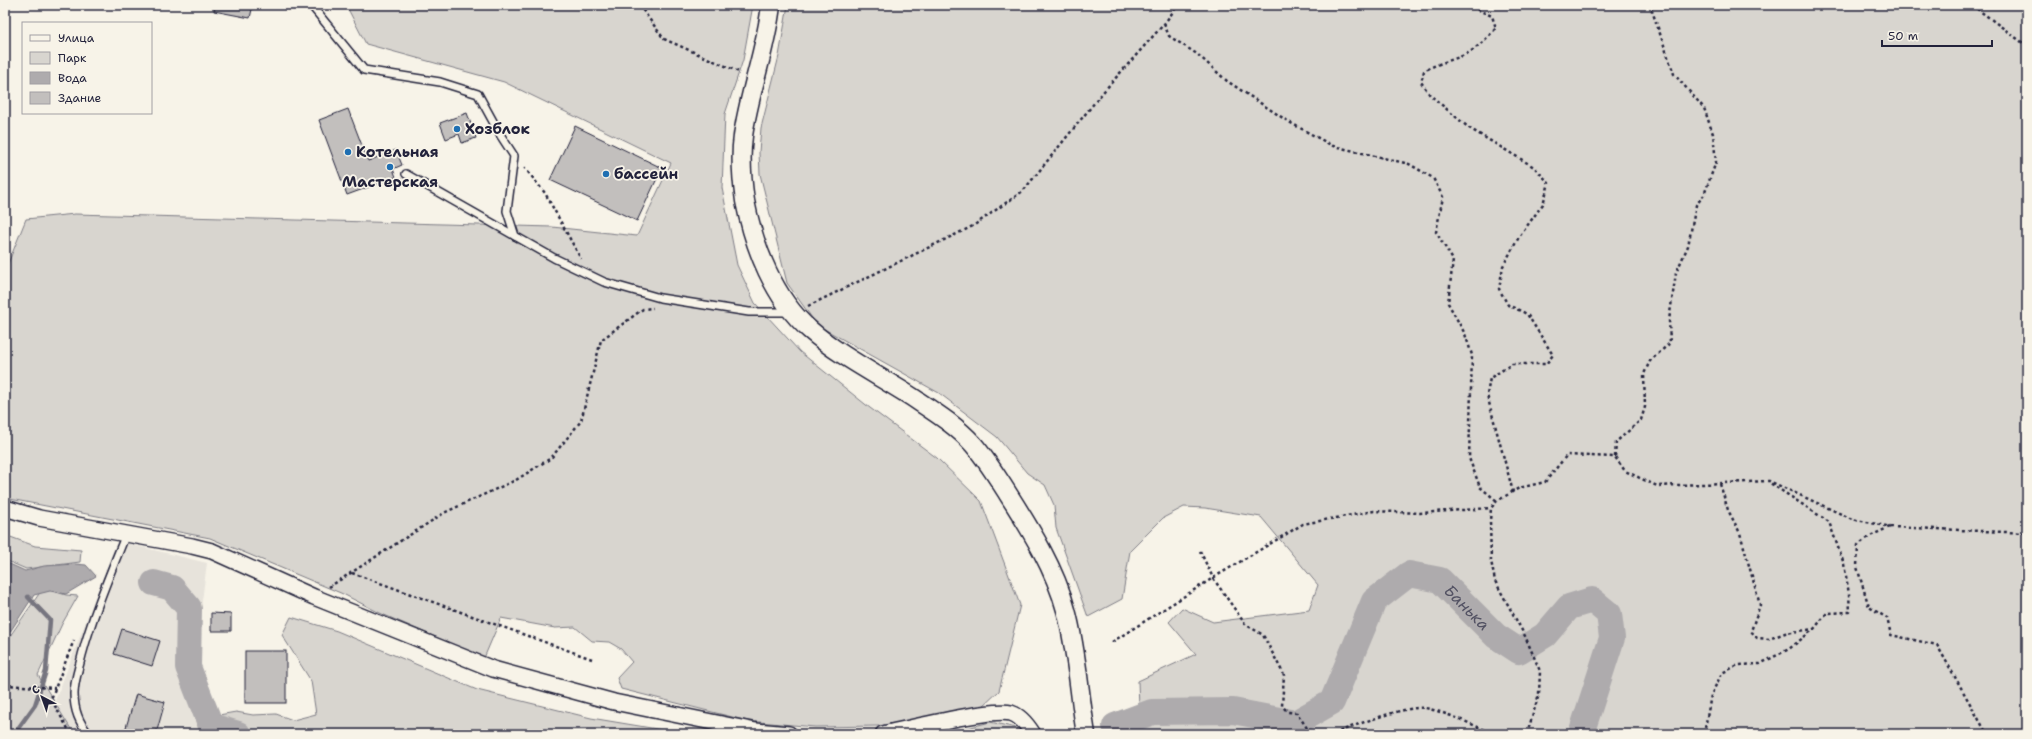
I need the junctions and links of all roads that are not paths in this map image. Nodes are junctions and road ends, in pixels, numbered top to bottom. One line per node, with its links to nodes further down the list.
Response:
1 (311, 5): 4 (lane)
2 (771, 5): 5 (street)
3 (406, 174): 4 (lane)
4 (515, 236): 5 (lane)
5 (793, 312): 12 (street)
6 (5, 508): 7 (street)
7 (126, 534): 8 (lane); 9 (street)
8 (89, 734)
9 (789, 734)
10 (883, 734): 11 (street)
11 (1033, 734)
12 (1086, 734)

